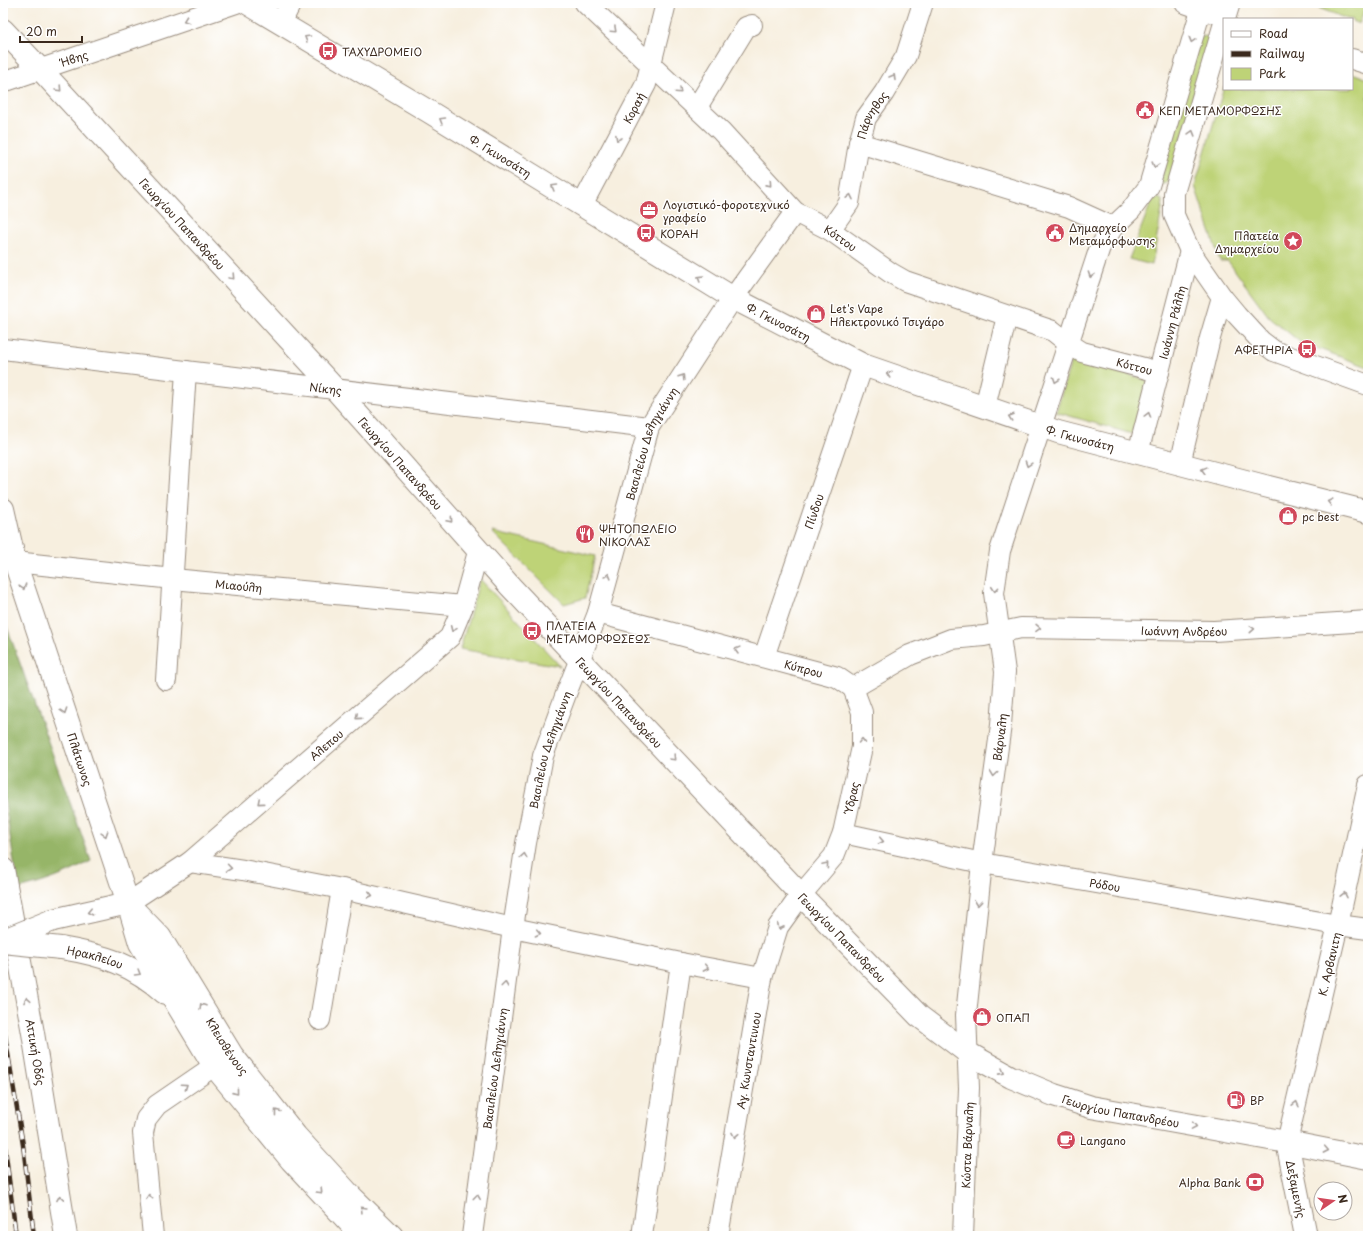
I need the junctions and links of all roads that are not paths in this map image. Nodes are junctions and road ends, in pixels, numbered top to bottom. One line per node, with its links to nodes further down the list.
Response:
1 (236, 3): 16 (street, Ήβης, one-way to 16)
2 (247, 3): 9 (main road, Φ. Γκινοσάτη)
3 (291, 3): 9 (street)
4 (585, 3): 14 (street, Κόττου, one-way to 14)
5 (666, 3): 14 (street, Κοραή)
6 (923, 3): 19 (street, Πάρνηθος, one-way to 6)
7 (1196, 5): 8 (street); 20 (street, one-way to 20)
8 (1228, 16)
9 (281, 23): 22 (main road, Φ. Γκινοσάτη, one-way to 9)
10 (752, 25): 18 (street)
11 (3, 30): 16 (main road, Γεωργίου Παπανδρέου)
12 (1223, 32): 21 (street, one-way to 12)
13 (1353, 59): 15 (street)
14 (650, 64): 18 (street, Κόττου, one-way to 18); 22 (street, Κοραή, one-way to 22)
15 (1368, 64)
16 (41, 70): 17 (street, Ήβης); 36 (main road, Γεωργίου Παπανδρέου, one-way to 36)
17 (3, 82)
18 (697, 107): 23 (street, Κόττου, one-way to 23)
19 (859, 143): 24 (street); 25 (street, Πάρνηθος, one-way to 19)
20 (1149, 186): 21 (street); 24 (street)
21 (1174, 193): 26 (street)
22 (582, 205): 28 (main road, Φ. Γκινοσάτη, one-way to 22)
23 (795, 212): 25 (street, Κόττου); 28 (street)
24 (1113, 227): 30 (street, one-way to 30)
25 (830, 230): 29 (street, Κόττου)
26 (1190, 251): 27 (street); 34 (street, Ιωάννη Ράλλη)
27 (1222, 297): 35 (street); 41 (street)
28 (733, 298): 32 (main road, Φ. Γκινοσάτη); 38 (street, Βασιλείου Δεληγιάννη, one-way to 28)
29 (1007, 316): 30 (street, Κόττου); 37 (street)
30 (1068, 343): 34 (street, Κόττου); 39 (street, one-way to 39)
31 (3, 349): 33 (street, Νίκης)
32 (863, 365): 37 (main road, Φ. Γκινοσάτη, one-way to 32); 51 (street, Πίνδου)
33 (186, 371): 36 (street, Νίκης); 46 (street)
34 (1159, 372): 40 (street, Ιωάννη Ράλλη, one-way to 34)
35 (1368, 385)
36 (335, 389): 38 (street, Νίκης); 44 (main road, Γεωργίου Παπανδρέου, one-way to 44)
37 (985, 408): 39 (main road, Φ. Γκινοσάτη, one-way to 37)
38 (649, 427): 48 (street, Βασιλείου Δεληγιάννη, one-way to 38)
39 (1040, 427): 40 (main road, Φ. Γκινοσάτη); 50 (street, Βάρναλη, one-way to 50)
40 (1138, 453): 41 (main road, Φ. Γκινοσάτη)
41 (1180, 464): 43 (main road, Φ. Γκινοσάτη, one-way to 41)
42 (3, 509): 45 (main road, Πλάτωνος)
43 (1368, 512)
44 (478, 552): 47 (street, Αλεπου); 52 (main road, Γεωργίου Παπανδρέου)
45 (15, 562): 46 (street, Μιαούλη); 62 (main road, Πλάτωνος, one-way to 62)
46 (173, 579): 47 (street, Μιαούλη); 53 (street)
47 (463, 606): 57 (street, Αλεπου, one-way to 57)
48 (598, 613): 51 (street, Κύπρου, one-way to 48); 52 (street, Βασιλείου Δεληγιάννη)
49 (1368, 621): 50 (street, Ιωάννη Ανδρέου, one-way to 49)
50 (1000, 632): 54 (street); 58 (street, Βάρναλη, one-way to 58)
51 (764, 657): 54 (street, Κύπρου)
52 (580, 659): 61 (main road, Γεωργίου Παπανδρέου, one-way to 61); 64 (street, Βασιλείου Δεληγιάννη, one-way to 52)
53 (166, 680)
54 (853, 688): 56 (street, Ύδρας, one-way to 54)
55 (1368, 785): 63 (street, Κ. Αρβανιτη, one-way to 55)
56 (842, 832): 58 (street, Ρόδου, one-way to 58); 61 (street, Ύδρας, one-way to 56)
57 (190, 862): 60 (street, one-way to 60); 62 (street, Αλεπου)
58 (982, 863): 63 (street, Ρόδου); 71 (street, Βάρναλη, one-way to 71)
59 (3, 869): 75 (main road, Αττική Οδός, one-way to 59)
60 (342, 889): 64 (street, one-way to 64); 70 (street)
61 (801, 895): 68 (street, Αγ. Κωνσταντινιου, one-way to 68); 71 (main road, Γεωργίου Παπανδρέου)
62 (128, 903): 66 (main road, Ηρακλείου, one-way to 66, bridge); 69 (main road, Πλάτωνος); 78 (main road, Κλεισθένους, one-way to 62)
63 (1338, 926): 65 (street, Ρόδου); 73 (street, Κ. Αρβανιτη, one-way to 63)
64 (512, 928): 67 (street, one-way to 67); 79 (street, Βασιλείου Δεληγιάννη, one-way to 64)
65 (1368, 929)
66 (3, 941): 69 (main road, Ηρακλείου, one-way to 69, bridge)
67 (681, 963): 68 (street, one-way to 68); 80 (street)
68 (762, 978): 81 (street, Αγ. Κωνσταντινιου, one-way to 81)
69 (175, 1002): 72 (main road, Κλεισθένους)
70 (320, 1020)
71 (968, 1053): 73 (main road, Γεωργίου Παπανδρέου, one-way to 73); 82 (street, Κώστα Βάρναλη)
72 (214, 1066): 76 (street, one-way to 72); 77 (main road, Κλεισθένους, one-way to 77)
73 (1287, 1142): 74 (main road, Γεωργίου Παπανδρέου, one-way to 74); 83 (main road, Δεξαμενής)
74 (1368, 1158)
75 (66, 1236)
76 (153, 1236)
77 (362, 1236)
78 (392, 1236)
79 (472, 1236)
80 (642, 1236)
81 (718, 1236)
82 (964, 1236)
83 (1306, 1236)

